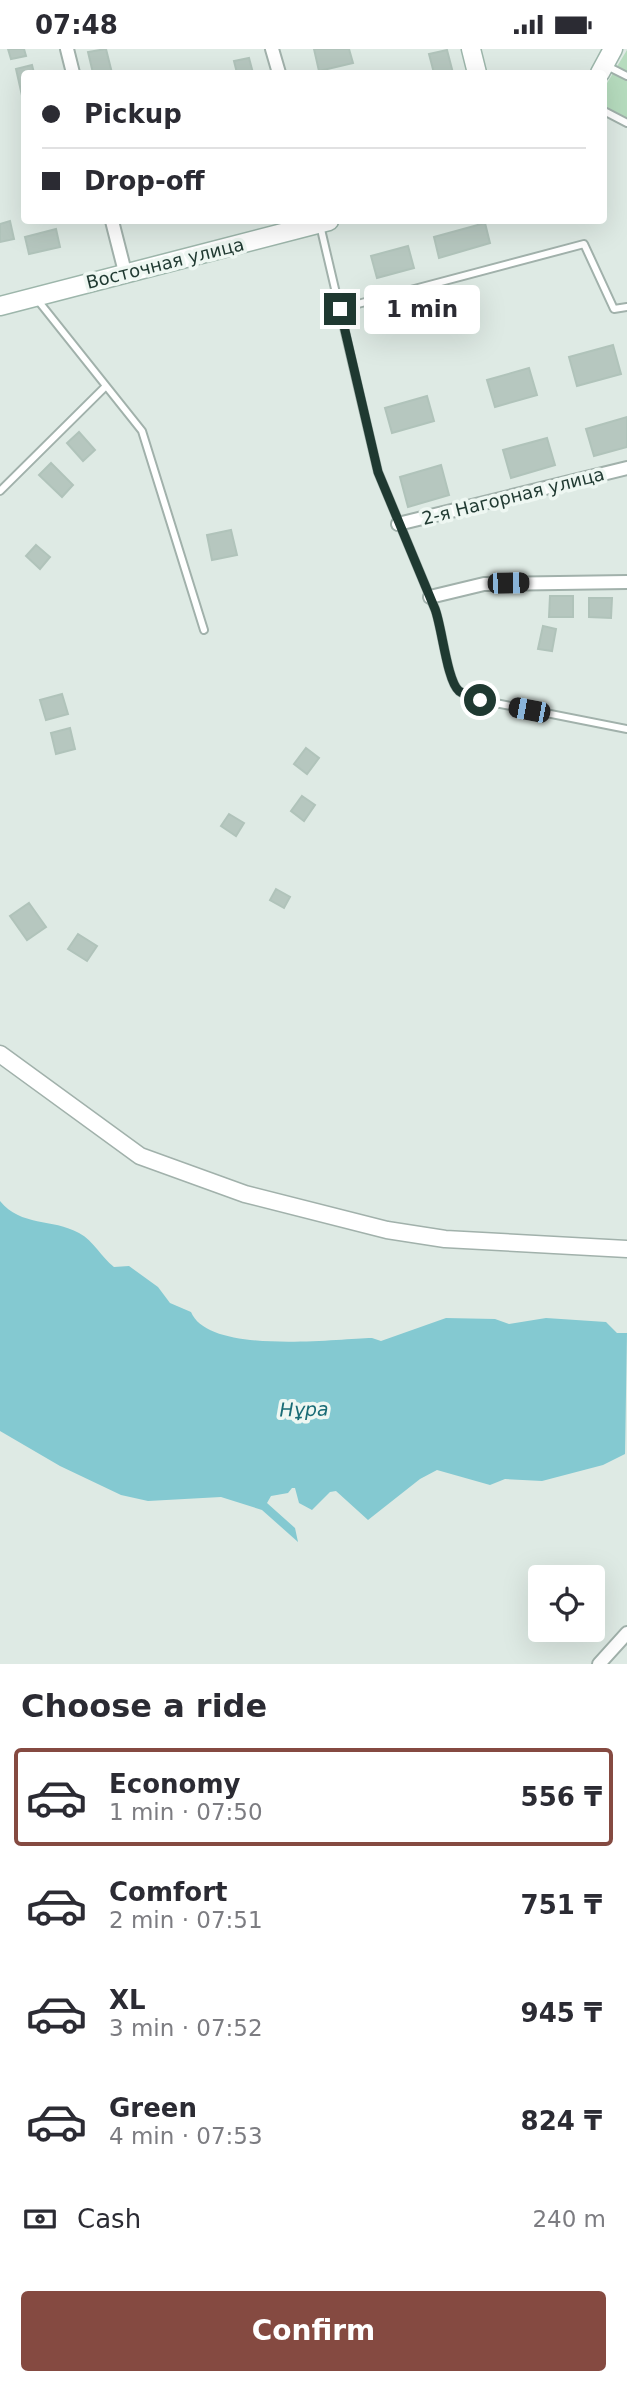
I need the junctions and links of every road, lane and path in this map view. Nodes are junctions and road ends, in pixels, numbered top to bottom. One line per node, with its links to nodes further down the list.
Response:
1 (67, 49): 5 (street)
2 (272, 49): 6 (street)
3 (471, 49): 7 (main road)
4 (606, 62): 8 (lane)
5 (72, 70)
6 (278, 70)
7 (476, 70)
8 (627, 76)
9 (607, 113): 10 (lane)
10 (627, 123)
11 (113, 224): 14 (street)
12 (311, 224): 14 (main road, Восточная улица)
13 (324, 224): 18 (lane)
14 (125, 272): 15 (main road, Восточная улица)
15 (34, 296): 16 (main road, Восточная улица); 19 (lane)
16 (0, 306)
17 (627, 307): 18 (lane)
18 (340, 309): 22 (lane)
19 (106, 386): 21 (lane); 25 (lane)
20 (627, 468): 22 (street, 2-я Нагорная улица)
21 (0, 491)
22 (398, 524): 24 (lane)
23 (627, 582): 24 (street)
24 (430, 597): 26 (lane)
25 (204, 630)
26 (627, 729)
27 (0, 1054): 28 (street)
28 (627, 1249)
29 (627, 1633): 30 (street)
30 (599, 1664)

